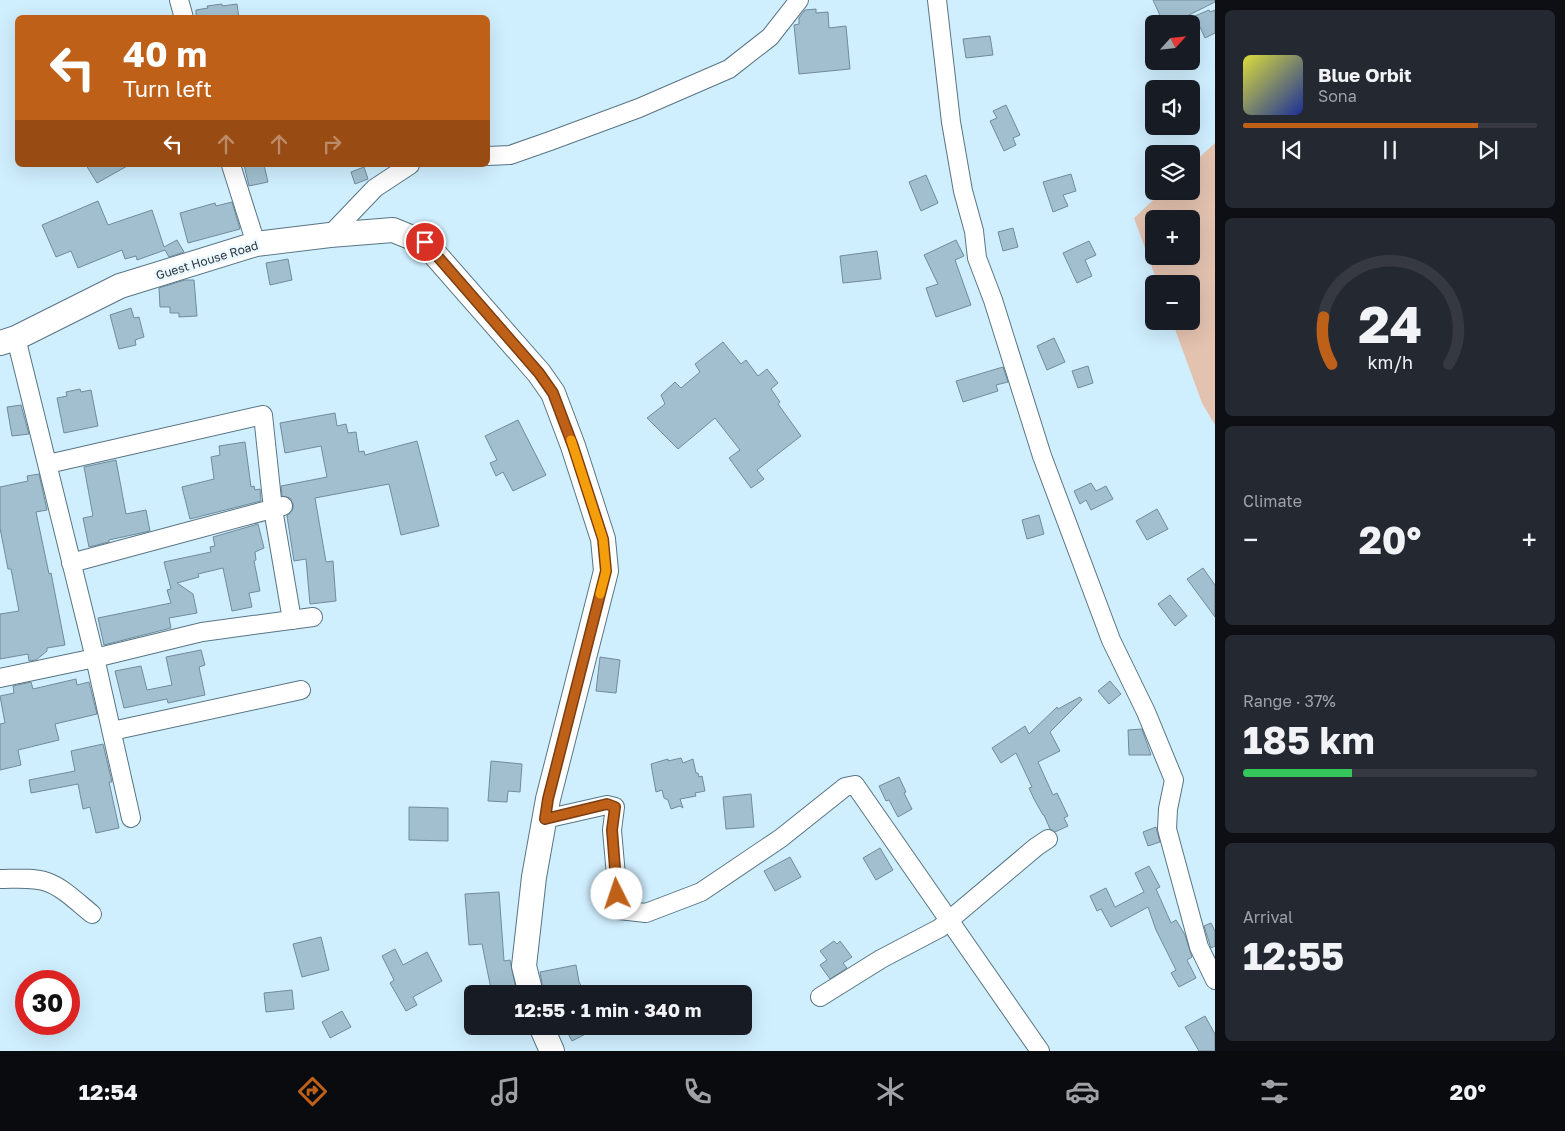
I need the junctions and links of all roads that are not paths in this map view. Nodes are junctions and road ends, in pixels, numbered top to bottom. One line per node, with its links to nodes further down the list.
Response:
1 (179, 0): 4 (street)
2 (800, 0): 5 (street)
3 (937, 0): 26 (street)
4 (183, 15)
5 (490, 156)
6 (232, 167): 9 (street)
7 (407, 167): 8 (street)
8 (330, 235): 9 (main road, Guest House Road); 21 (main road, Guest House Road)
9 (256, 244): 10 (main road, Guest House Road)
10 (8, 341): 11 (street)
11 (48, 464): 12 (street); 13 (street)
12 (278, 507): 13 (street); 15 (street)
13 (71, 563): 16 (street)
14 (313, 618): 15 (street)
15 (292, 620): 16 (street)
16 (95, 658): 17 (street); 19 (street)
17 (0, 678)
18 (301, 690): 19 (street)
19 (112, 731): 20 (street)
20 (131, 818)
21 (545, 819): 25 (street); 27 (main road)
22 (1048, 839): 25 (street)
23 (0, 879): 24 (street)
24 (92, 914)
25 (949, 919): 28 (street); 31 (street)
26 (1215, 980)
27 (529, 985)
28 (820, 997)
29 (545, 1035): 30 (main road)
30 (552, 1051)
31 (1040, 1051)

